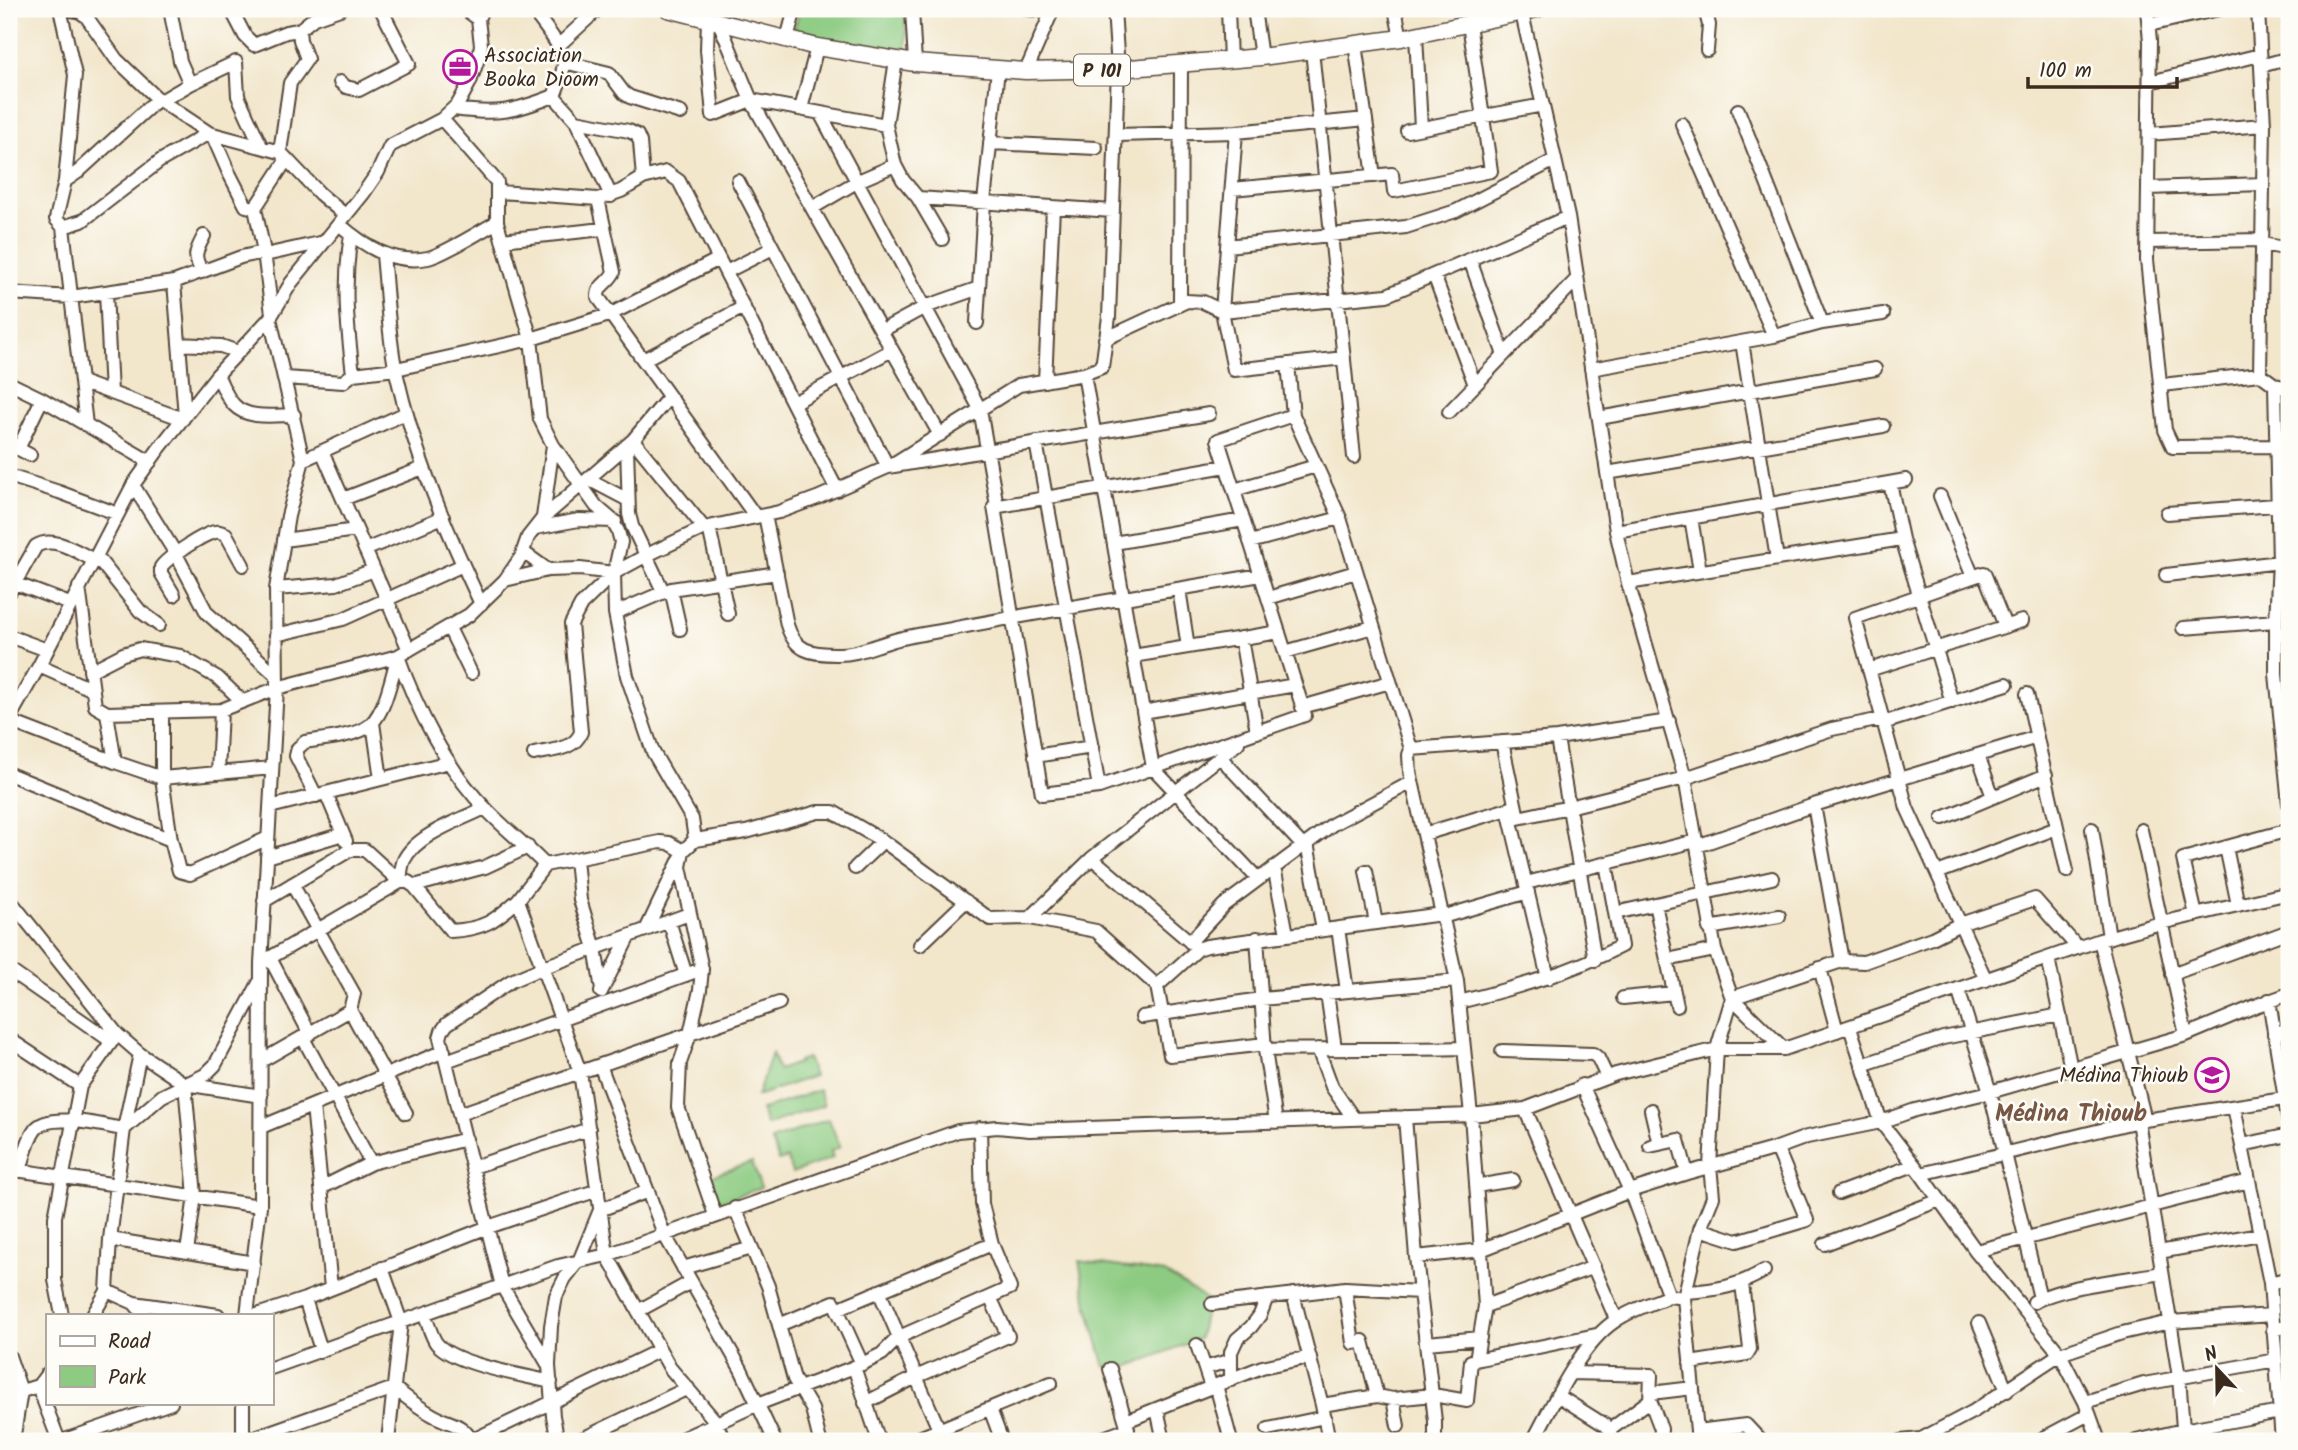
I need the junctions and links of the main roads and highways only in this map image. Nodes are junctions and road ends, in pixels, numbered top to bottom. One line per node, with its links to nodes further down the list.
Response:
1 (668, 9): 2 (main road, P 101)
2 (1527, 10)

